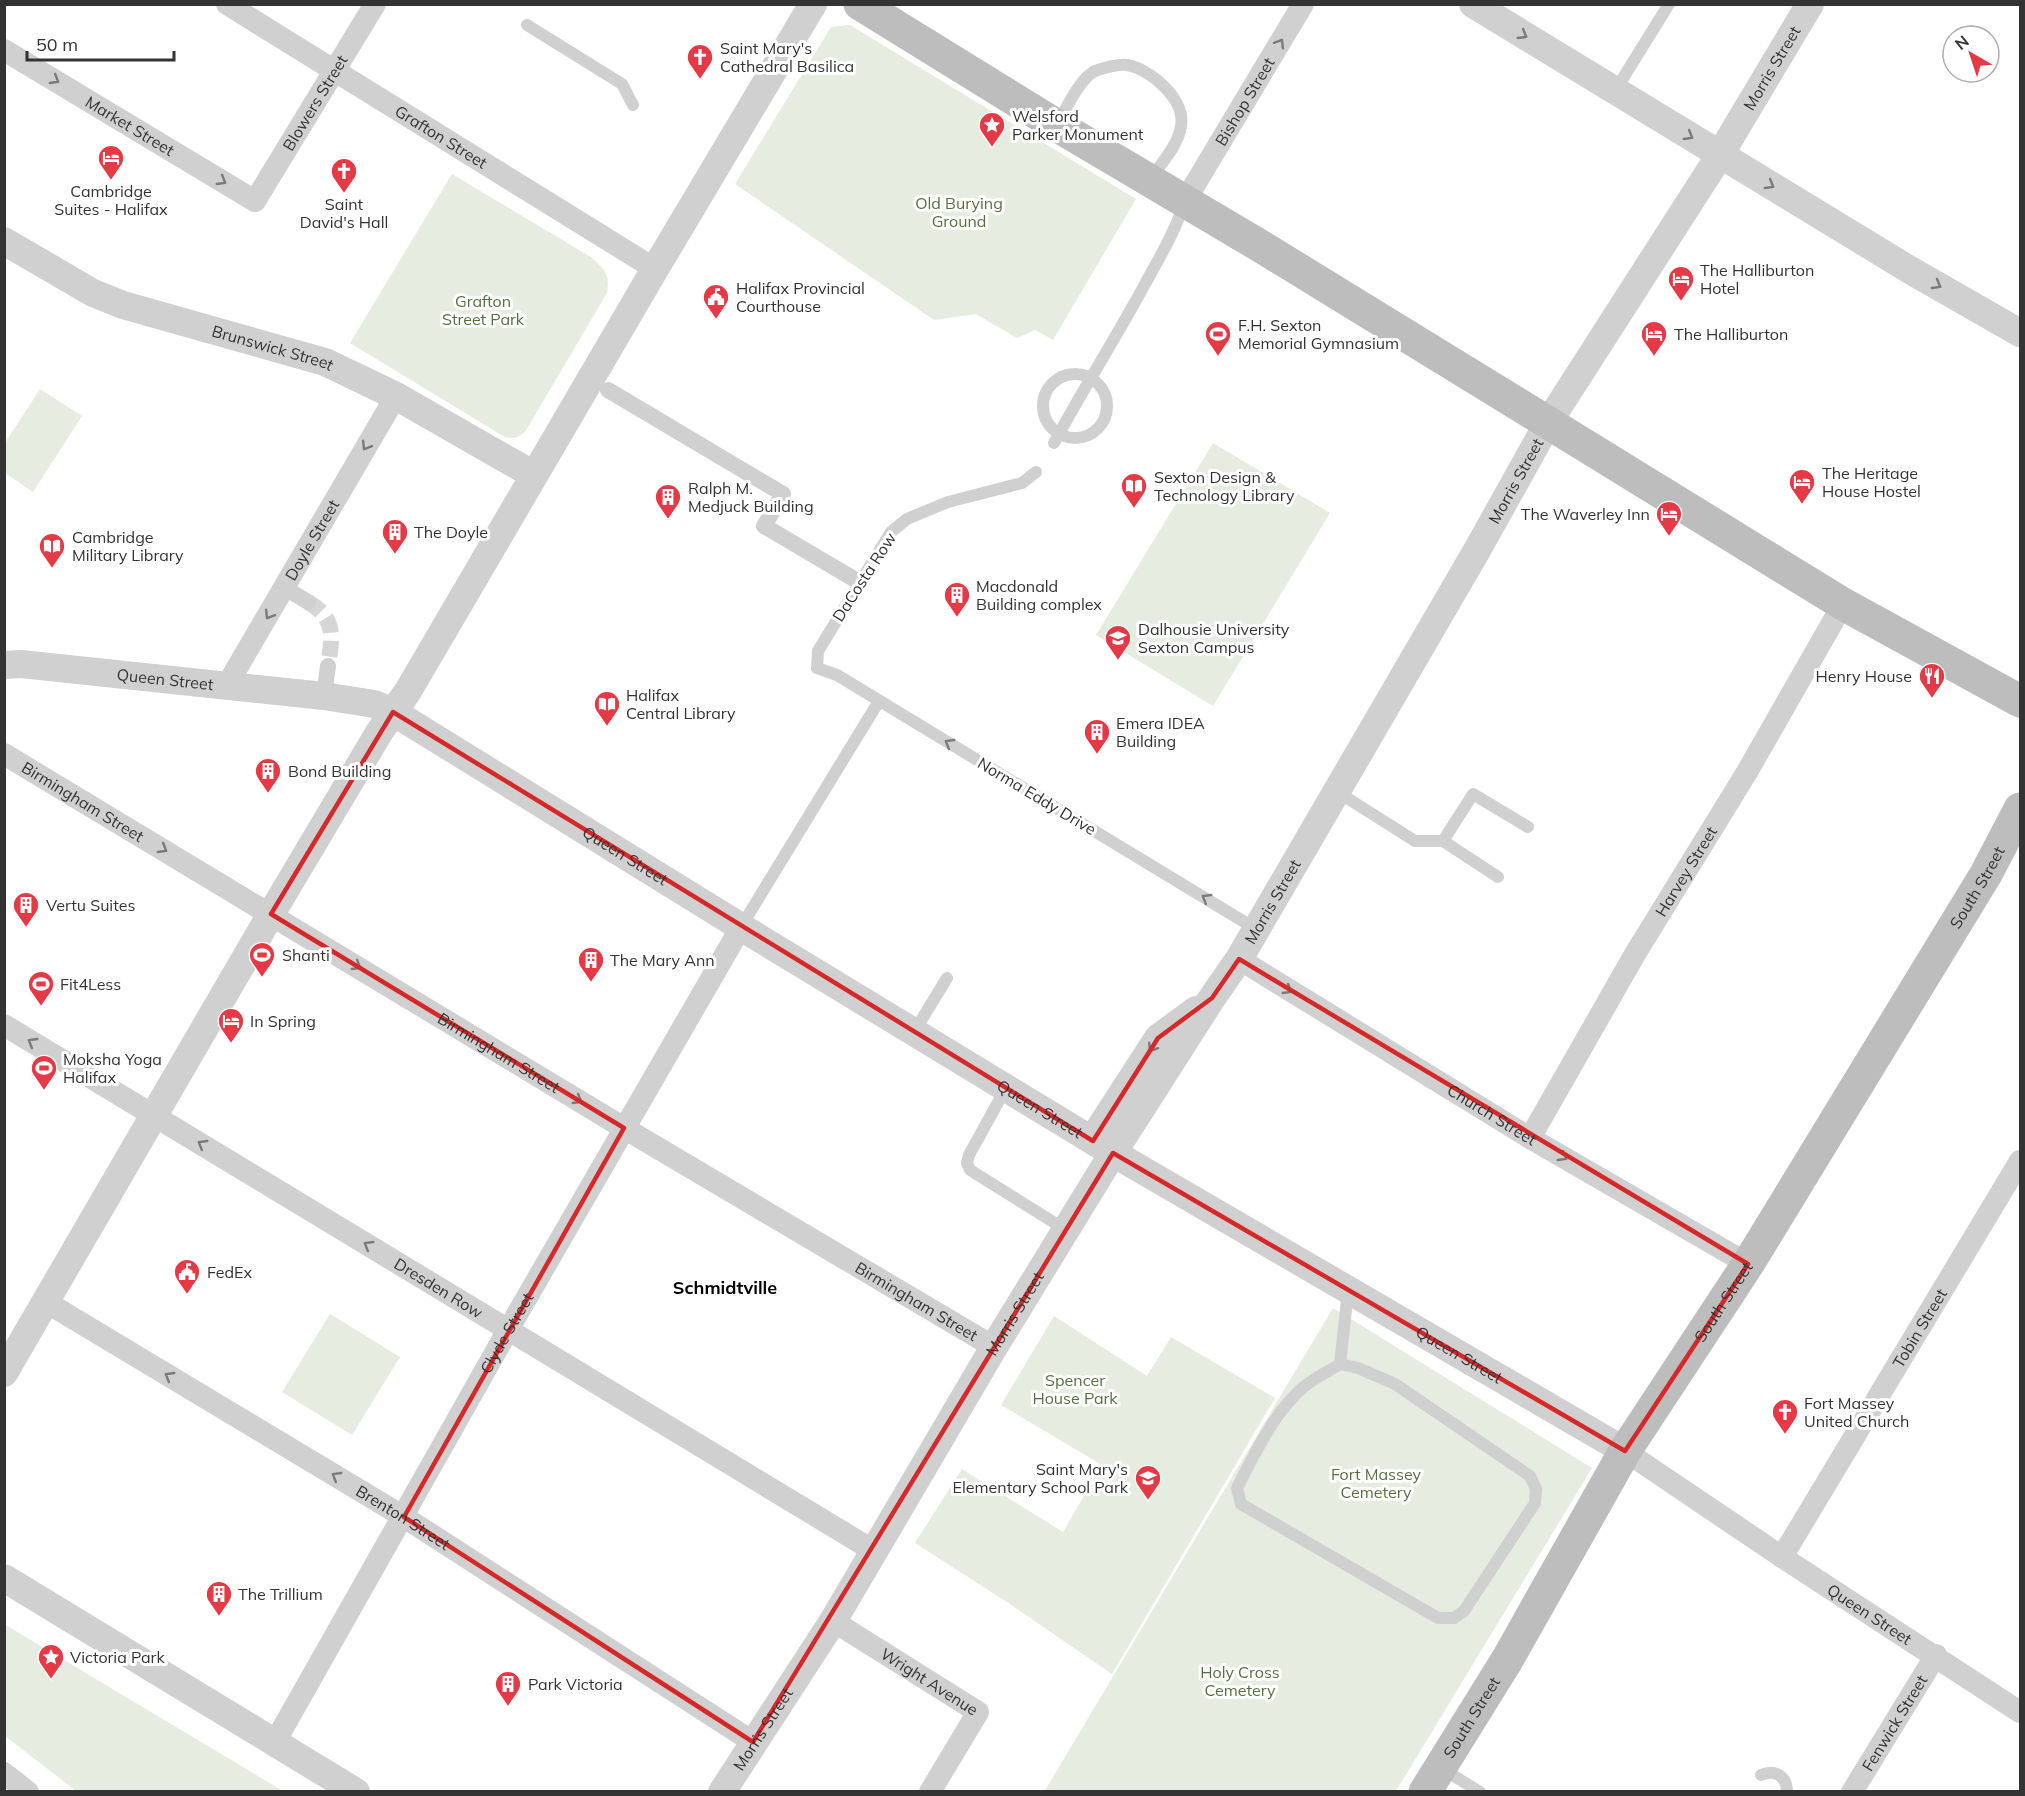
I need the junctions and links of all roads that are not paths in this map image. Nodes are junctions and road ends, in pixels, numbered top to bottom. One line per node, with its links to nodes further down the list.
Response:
1 (227, 4): 11 (street, Grafton Street)
2 (375, 4): 11 (street, Blowers Street)
3 (813, 4): 20 (street)
4 (860, 4): 14 (main road)
5 (1303, 4): 18 (street, Bishop Street, one-way to 5)
6 (1473, 4): 12 (street, one-way to 12)
7 (1669, 4): 12 (lane)
8 (1810, 4): 15 (street, Morris Street)
9 (527, 25): 13 (lane)
10 (4, 50): 17 (street, Market Street, one-way to 17)
11 (335, 71): 17 (street, Blowers Street); 20 (street, Grafton Street)
12 (1615, 91): 15 (street, one-way to 15)
13 (633, 105)
14 (1056, 125): 16 (main road); 16 (lane)
15 (1720, 155): 21 (street, one-way to 21); 25 (street, Morris Street)
16 (1150, 179): 18 (main road)
17 (255, 201)
18 (1185, 201): 22 (lane); 25 (main road)
19 (4, 241): 24 (street, Brunswick Street)
20 (655, 269): 28 (street)
21 (2020, 333)
22 (1091, 378): 26 (lane); 26 (lane); 26 (lane)
23 (608, 390): 29 (street)
24 (396, 396): 28 (street, Brunswick Street); 30 (street, Doyle Street, one-way to 30)
25 (1548, 423): 32 (main road); 42 (street, Morris Street)
26 (1056, 438)
27 (1036, 472): 29 (lane, DaCosta Row)
28 (534, 475): 40 (street)
29 (859, 582): 35 (lane, DaCosta Row)
30 (285, 588): 31 (street); 36 (street, Doyle Street, one-way to 36)
31 (308, 602)
32 (1843, 604): 39 (main road); 57 (street, Harvey Street)
33 (4, 665): 36 (street, Queen Street)
34 (328, 666): 37 (street)
35 (817, 668): 38 (lane, Norma Eddy Drive)
36 (227, 685): 37 (street, Queen Street)
37 (324, 696): 40 (street, Queen Street)
38 (879, 701): 48 (lane); 49 (lane, Norma Eddy Drive, one-way to 38)
39 (2020, 701)
40 (393, 712): 47 (street); 48 (street, Queen Street)
41 (4, 754): 47 (street, Birmingham Street, one-way to 47)
42 (1336, 791): 45 (lane); 49 (street, Morris Street)
43 (2020, 809): 61 (main road, South Street)
44 (1528, 827): 45 (lane)
45 (1443, 841): 46 (lane)
46 (1498, 877)
47 (271, 914): 55 (street); 56 (street, Birmingham Street, one-way to 56)
48 (741, 927): 53 (street, Queen Street); 56 (street, Clyde Street)
49 (1256, 929): 50 (street, Morris Street)
50 (1239, 959): 57 (street, Church Street, one-way to 57); 58 (street, Morris Street)
51 (947, 978): 53 (lane)
52 (4, 1025): 55 (street, Dresden Row, one-way to 52)
53 (914, 1032): 54 (street, Queen Street)
54 (1006, 1088): 58 (street, Queen Street); 60 (lane)
55 (154, 1115): 63 (street); 64 (street, Dresden Row, one-way to 55)
56 (624, 1128): 64 (street, Clyde Street); 65 (street, Birmingham Street)
57 (1530, 1138): 61 (street, Church Street, one-way to 61)
58 (1103, 1147): 60 (street, Morris Street); 62 (street, Queen Street)
59 (2020, 1161): 71 (street, Tobin Street)
60 (1066, 1230): 65 (street, Morris Street)
61 (1748, 1264): 68 (main road, South Street)
62 (1348, 1290): 66 (lane); 68 (street, Queen Street)
63 (46, 1302): 67 (street); 69 (street, Brenton Street, one-way to 63)
64 (508, 1330): 69 (street, Clyde Street); 70 (street, Dresden Row)
65 (994, 1347): 70 (street, Morris Street)
66 (1340, 1364): 66 (lane)
67 (4, 1373)
68 (1625, 1451): 71 (street, Queen Street); 80 (main road, South Street)
69 (404, 1517): 76 (street, Clyde Street); 77 (street, Brenton Street)
70 (874, 1551): 73 (street, Morris Street)
71 (1782, 1557): 74 (street, Queen Street)
72 (4, 1578): 76 (street)
73 (833, 1621): 77 (street, Morris Street); 84 (street, Wright Avenue)
74 (1935, 1655): 75 (street, Queen Street); 87 (street, Fenwick Street)
75 (2020, 1712)
76 (275, 1742): 82 (street)
77 (753, 1742): 83 (street, Morris Street)
78 (4, 1773): 81 (street)
79 (1761, 1775): 86 (lane)
80 (1433, 1779): 85 (lane)
81 (28, 1791)
82 (356, 1791)
83 (722, 1791)
84 (930, 1791)
85 (1480, 1791)
86 (1789, 1791)
87 (1852, 1791)

